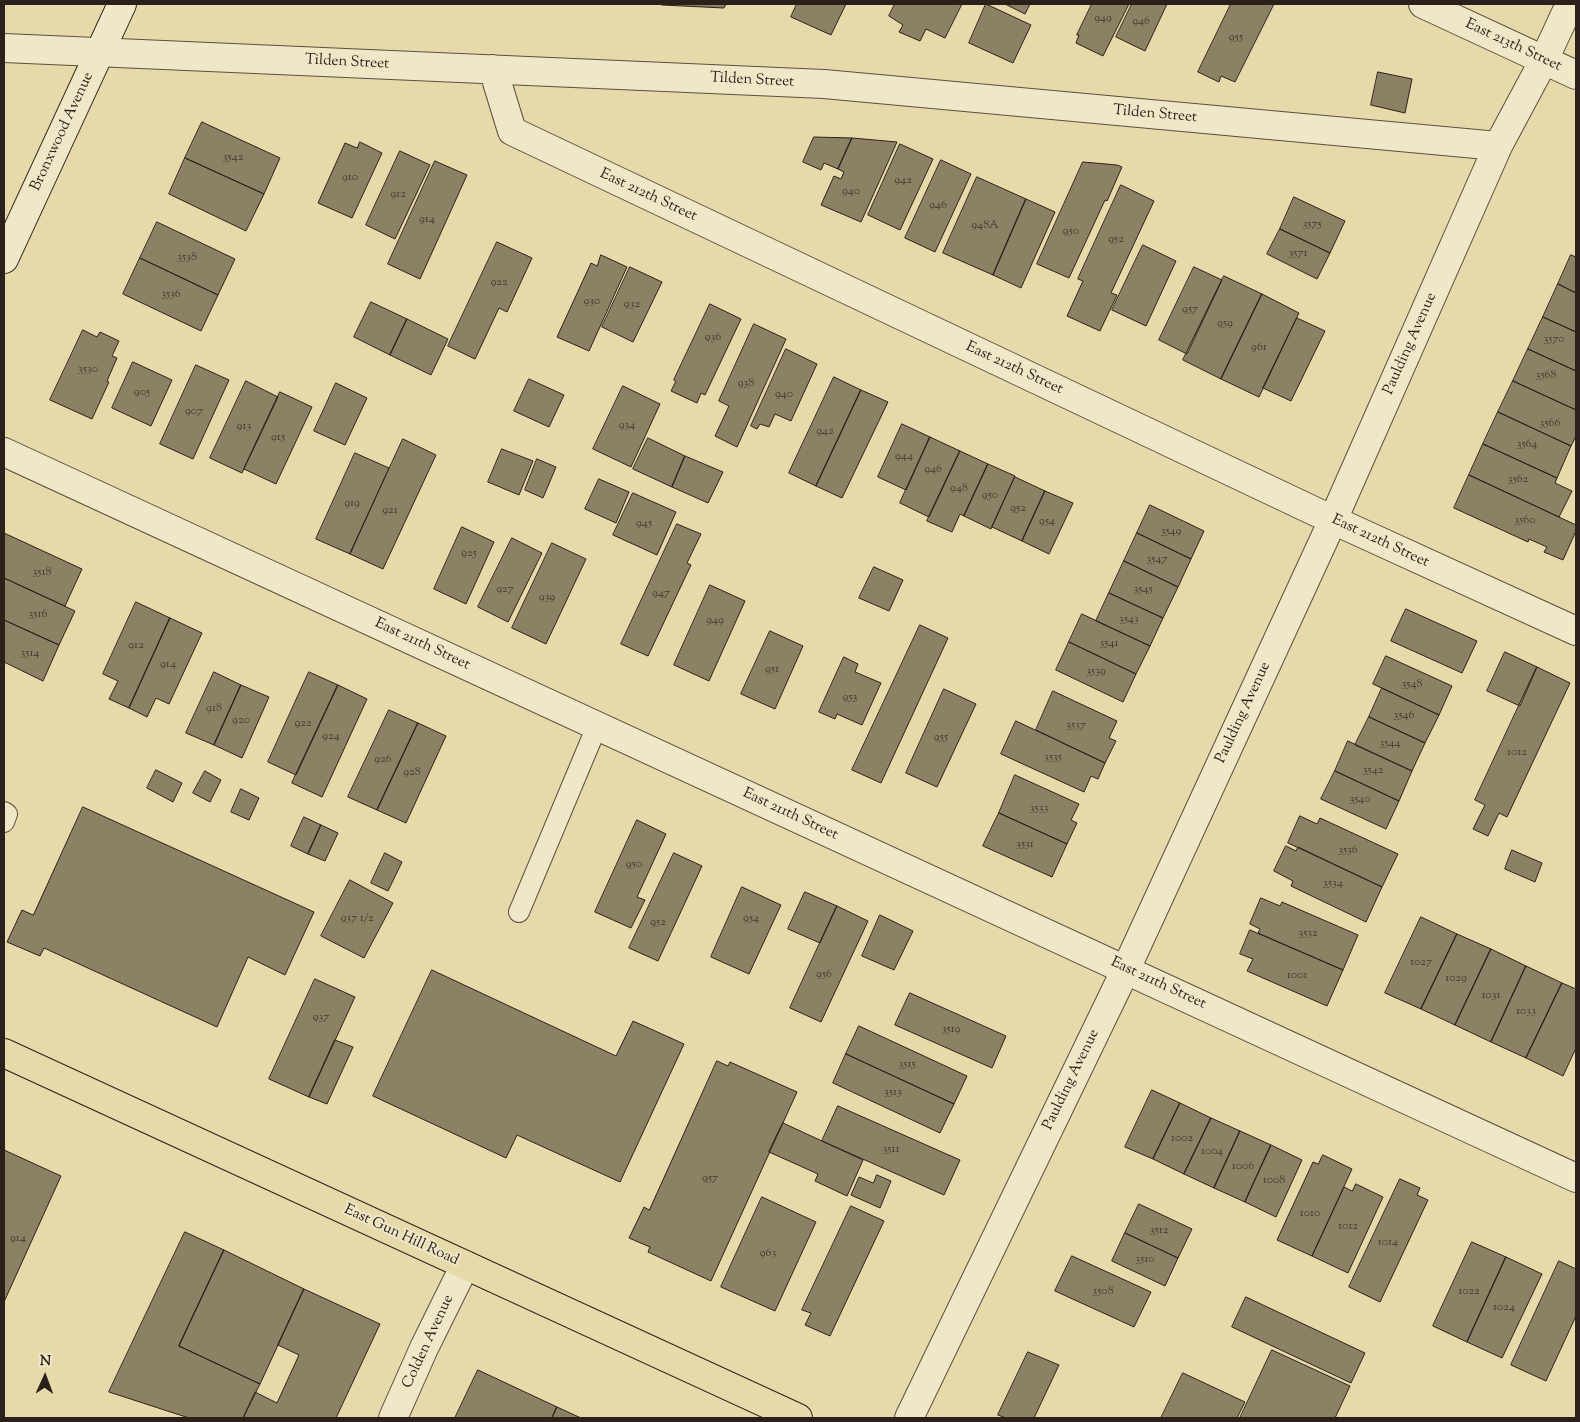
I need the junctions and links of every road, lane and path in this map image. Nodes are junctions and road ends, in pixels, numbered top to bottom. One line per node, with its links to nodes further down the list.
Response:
1 (122, 4): 5 (street, Bronxwood Avenue)
2 (1424, 4): 6 (street, East 213th Street)
3 (1570, 4): 6 (street, Paulding Avenue)
4 (4, 48): 5 (street, Tilden Street)
5 (101, 51): 7 (street, Tilden Street); 10 (street, Bronxwood Avenue)
6 (1544, 60): 8 (street, East 213th Street); 9 (street, Paulding Avenue)
7 (493, 69): 9 (street, Tilden Street); 12 (street, East 212th Street)
8 (1576, 75)
9 (1498, 146): 12 (street, Paulding Avenue)
10 (4, 259)
11 (4, 452): 14 (street, East 211th Street)
12 (1333, 520): 13 (street, East 212th Street); 18 (street, Paulding Avenue)
13 (1576, 631)
14 (597, 726): 17 (lane); 18 (street, East 211th Street)
15 (4, 812): 16 (lane)
16 (4, 822)
17 (519, 912)
18 (1126, 969): 20 (street, East 211th Street); 24 (street, Paulding Avenue)
19 (4, 1053): 21 (main road, East Gun Hill Road)
20 (1576, 1178)
21 (465, 1265): 22 (street, Colden Avenue); 23 (main road, East Gun Hill Road)
22 (393, 1418)
23 (798, 1418)
24 (909, 1418)

